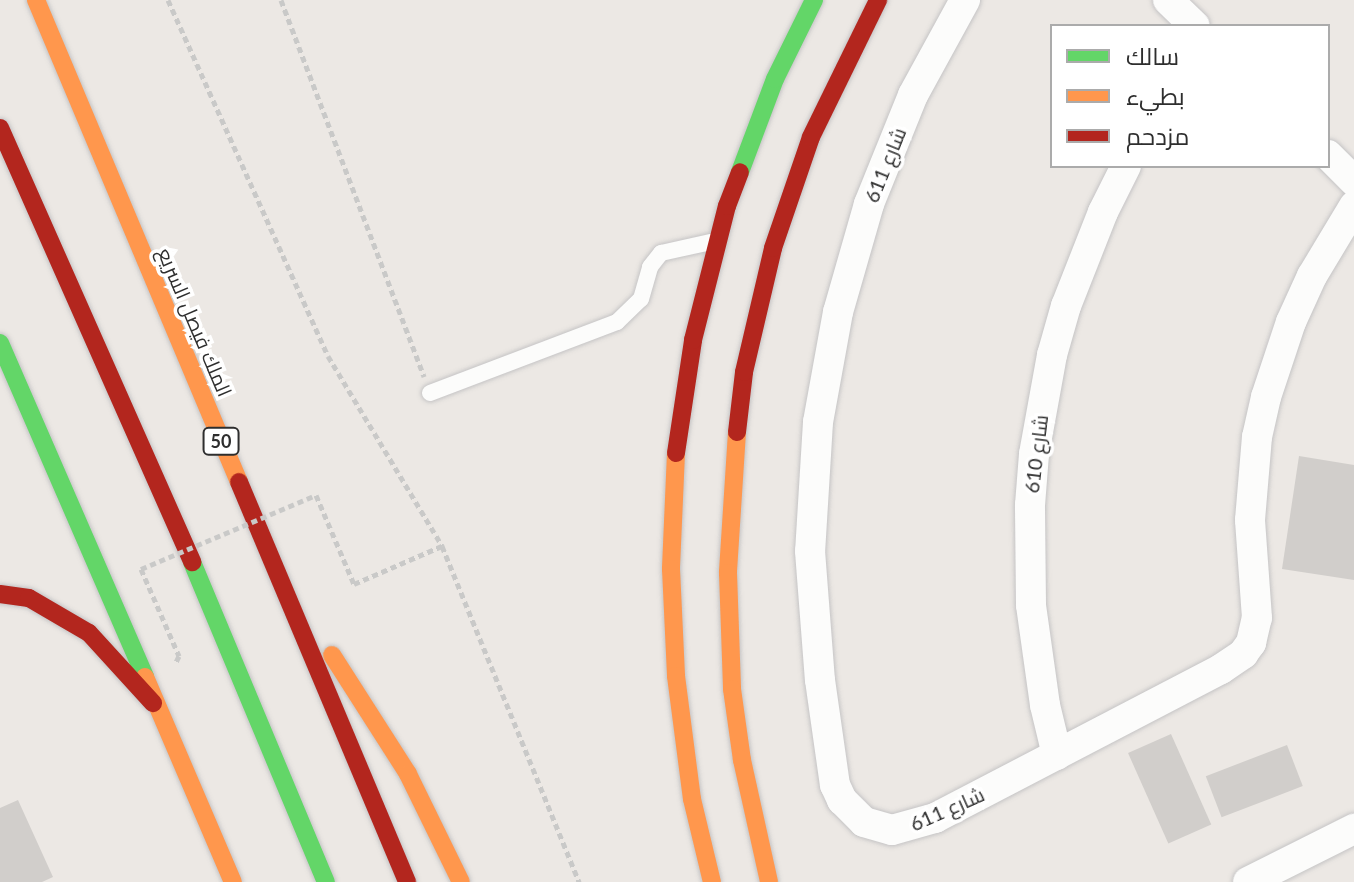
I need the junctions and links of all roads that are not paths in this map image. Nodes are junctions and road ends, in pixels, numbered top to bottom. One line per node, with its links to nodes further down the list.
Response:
1 (36, 0): 16 (main road, الملك فيصل السريع / 50)
2 (814, 0): 12 (main road)
3 (878, 0): 25 (main road)
4 (965, 0): 18 (street, شارع 611)
5 (1168, 0): 6 (street)
6 (1193, 24)
7 (0, 128): 21 (main road)
8 (1330, 157): 10 (street)
9 (1125, 168): 18 (street, شارع 610)
10 (1354, 181)
11 (1354, 206): 18 (street, شارع 611)
12 (717, 241): 14 (lane); 24 (main road)
13 (0, 343): 17 (main road)
14 (430, 393)
15 (0, 594): 17 (main road)
16 (290, 605): 22 (main road, الملك فيصل السريع / 50); 23 (main road)
17 (155, 705): 20 (main road)
18 (1057, 755)
19 (1354, 829): 26 (street)
20 (233, 882)
21 (326, 882)
22 (407, 882)
23 (461, 882)
24 (712, 882)
25 (769, 882)
26 (1248, 882)

